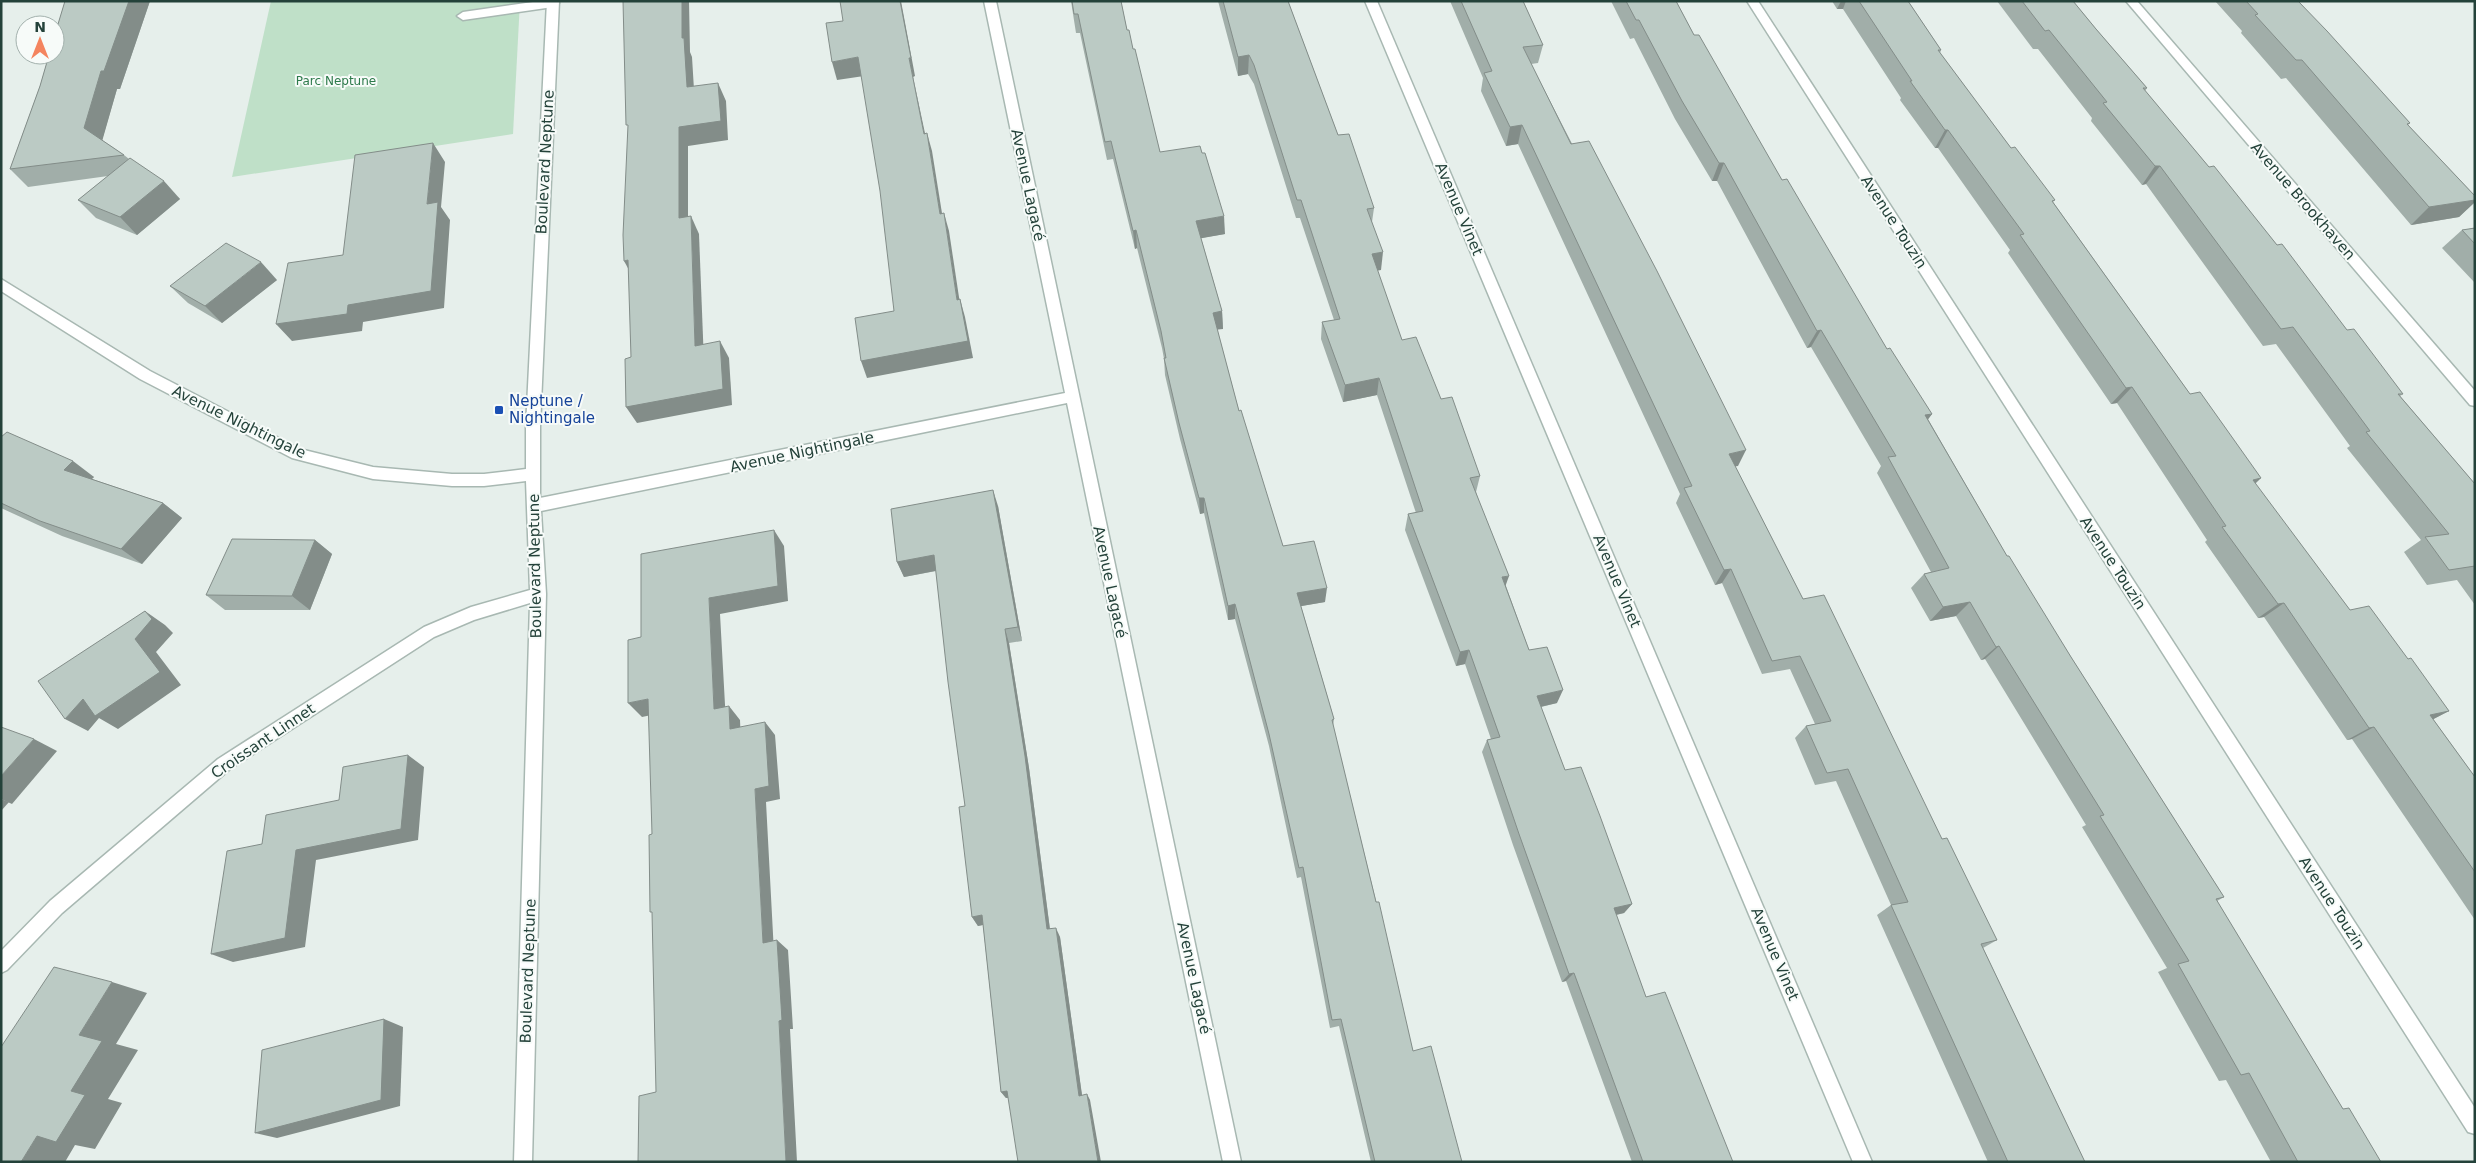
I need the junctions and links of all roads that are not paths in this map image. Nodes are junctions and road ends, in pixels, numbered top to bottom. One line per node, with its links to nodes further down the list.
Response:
1 (990, 1): 8 (street, Avenue Lagacé)
2 (1371, 1): 17 (street, Avenue Vinet)
3 (1752, 1): 14 (street, Avenue Touzin)
4 (2131, 1): 9 (street, Avenue Brookhaven)
5 (553, 2): 6 (street); 10 (street, Boulevard Neptune)
6 (464, 16)
7 (1, 284): 10 (street, Avenue Nightingale)
8 (1071, 396): 11 (street, Avenue Nightingale); 16 (street, Avenue Lagacé)
9 (2475, 401)
10 (533, 474): 11 (street, Boulevard Neptune)
11 (533, 506): 12 (street, Boulevard Neptune)
12 (538, 594): 13 (street, Croissant Linnet); 15 (street, Boulevard Neptune)
13 (1, 964)
14 (2475, 1125)
15 (523, 1162)
16 (1232, 1162)
17 (1862, 1162)

